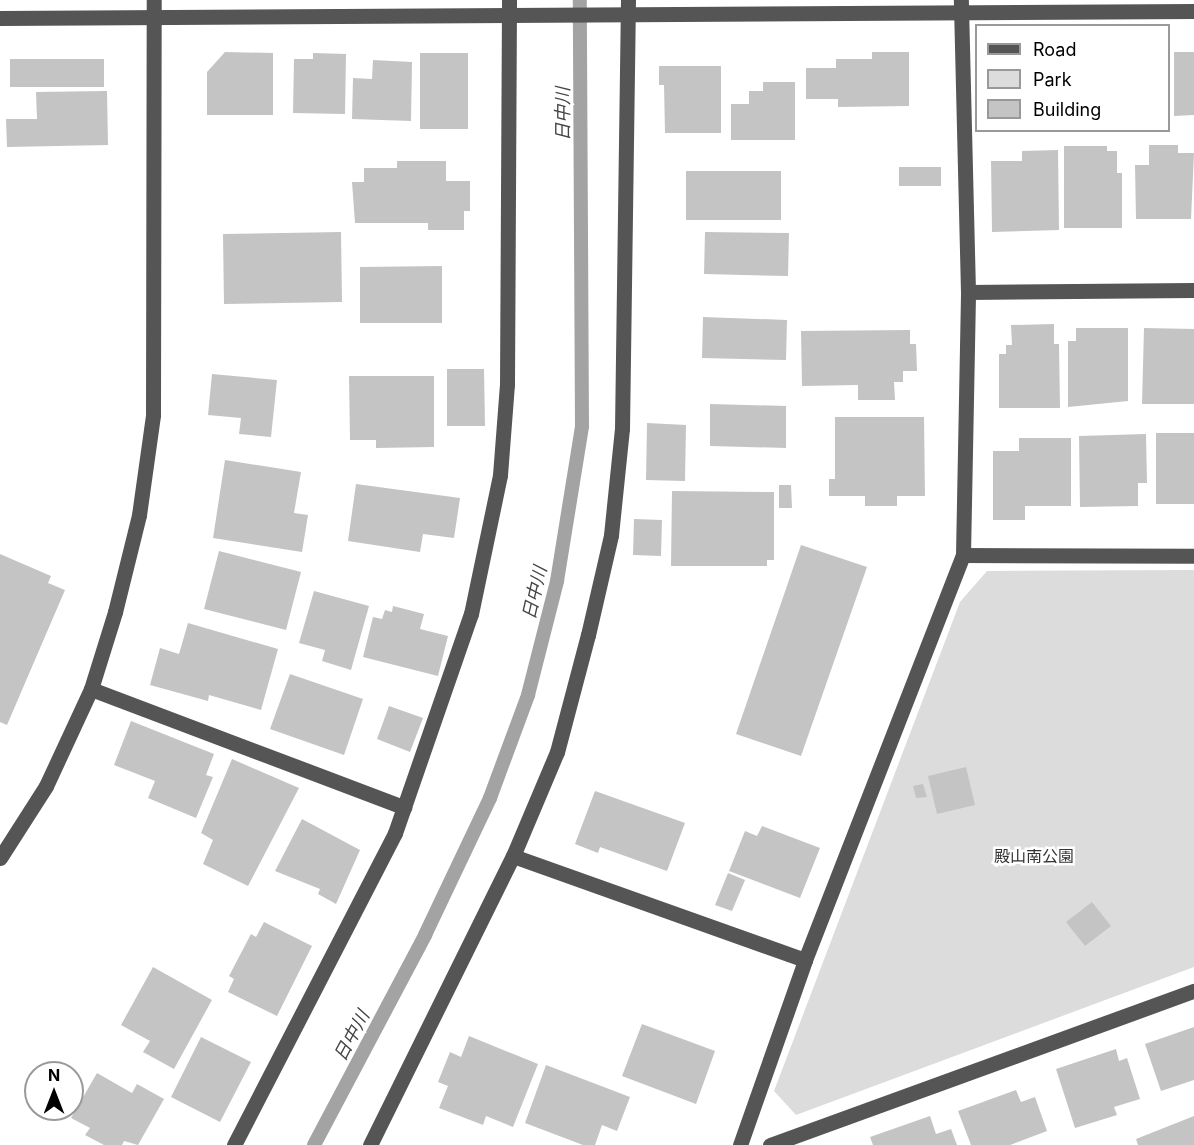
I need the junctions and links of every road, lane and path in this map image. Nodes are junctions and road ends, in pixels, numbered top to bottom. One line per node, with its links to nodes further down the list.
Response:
1 (509, 0): 6 (street)
2 (627, 0): 7 (street)
3 (961, 6): 5 (street); 7 (street); 10 (street)
4 (154, 8): 6 (street); 8 (street); 13 (street)
5 (1194, 11)
6 (509, 17): 7 (street); 14 (street)
7 (628, 17): 15 (street)
8 (0, 18)
9 (1194, 290): 10 (street)
10 (968, 292): 11 (street)
11 (963, 555): 12 (street); 17 (street)
12 (1194, 556)
13 (91, 689): 14 (street); 16 (street)
14 (404, 807): 19 (street)
15 (513, 856): 17 (street); 20 (street)
16 (0, 858)
17 (805, 960): 21 (street)
18 (1194, 991): 22 (street)
19 (234, 1145)
20 (370, 1145)
21 (740, 1145)
22 (770, 1145)

